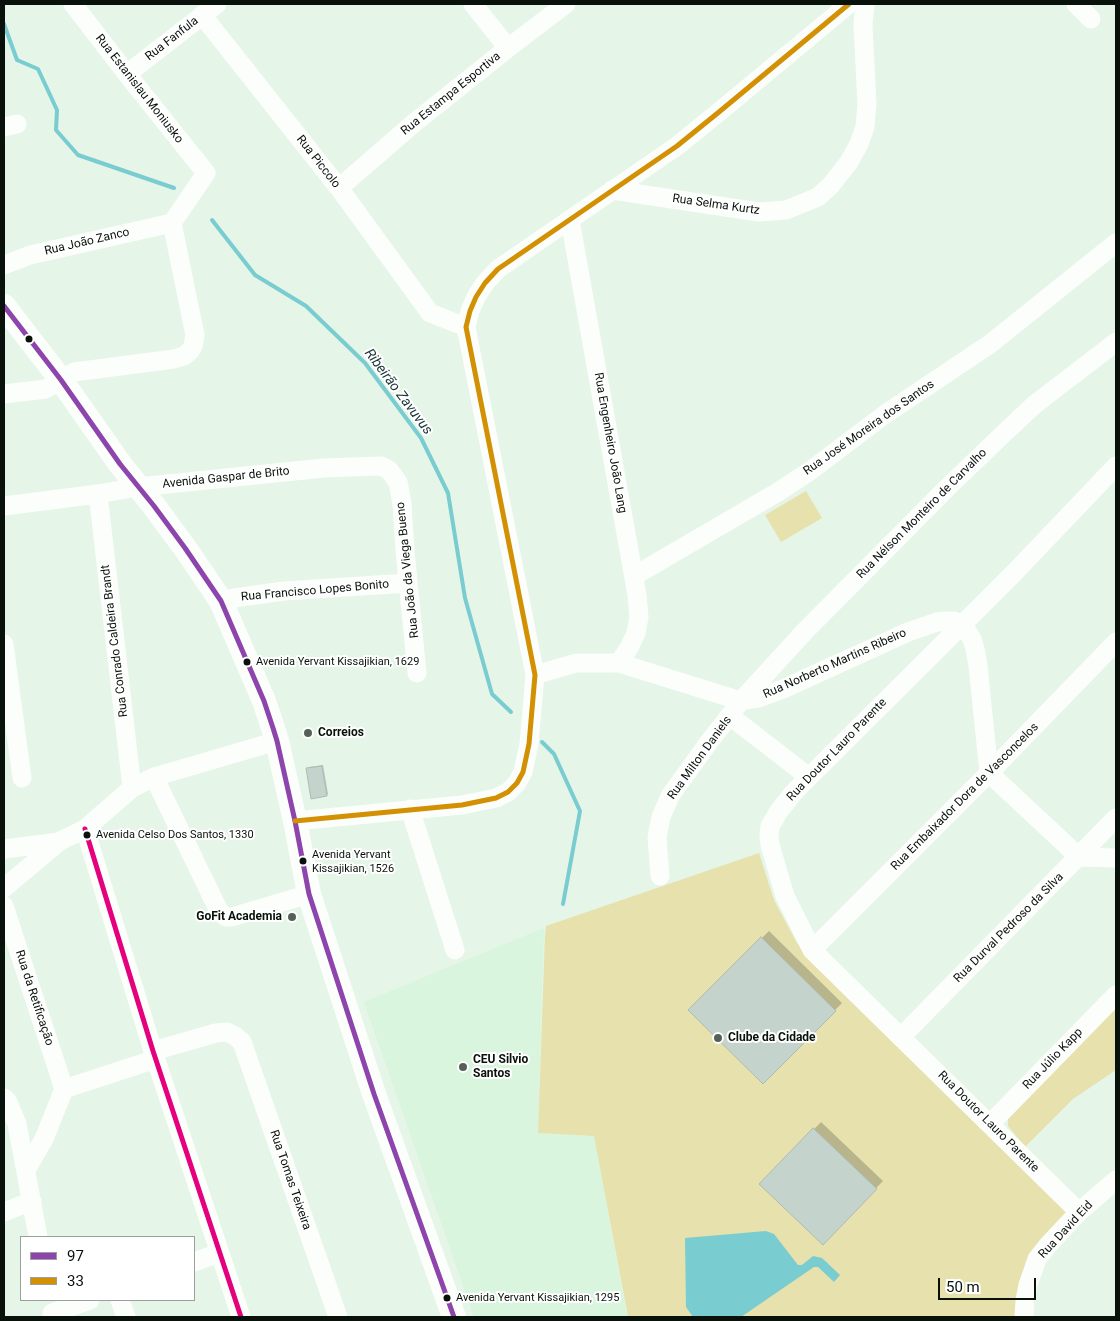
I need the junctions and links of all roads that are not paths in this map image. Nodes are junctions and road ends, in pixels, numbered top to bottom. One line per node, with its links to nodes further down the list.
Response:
1 (73, 4): 10 (street, Rua Estanislau Moniusko)
2 (473, 4): 9 (street)
3 (566, 4): 9 (street, Rua Estampa Esportiva)
4 (849, 4): 12 (street)
5 (865, 4): 12 (street, Rua Selma Kurtz)
6 (1076, 4): 8 (street)
7 (210, 9): 10 (street, Rua Fanfula); 11 (street, Rua Piccolo)
8 (1091, 19)
9 (508, 48): 11 (street, Rua Estampa Esportiva)
10 (127, 74): 14 (street, Rua Estanislau Moniusko)
11 (339, 188): 18 (street, Rua Piccolo)
12 (612, 190): 13 (street)
13 (570, 220): 18 (street); 27 (street, Rua Engenheiro João Lang)
14 (172, 223): 16 (street, Rua João Zanco); 20 (street)
15 (1116, 243): 27 (street, Rua José Moreira dos Santos)
16 (4, 265)
17 (4, 306): 20 (main road)
18 (466, 327): 35 (street)
19 (1116, 342): 36 (street, Rua Nélson Monteiro de Carvalho)
20 (61, 380): 21 (street); 24 (main road)
21 (4, 394)
22 (1116, 466): 30 (street, Rua Doutor Lauro Parente)
23 (390, 470): 24 (street, Avenida Gaspar de Brito); 28 (street, Rua João da Viega Bueno)
24 (138, 487): 25 (street, Avenida Gaspar de Brito); 29 (main road)
25 (98, 494): 26 (street, Avenida Gaspar de Brito); 42 (street, Rua Conrado Caldeira Brandt)
26 (4, 506)
27 (634, 576): 33 (street, Rua Engenheiro João Lang)
28 (408, 583): 29 (street, Rua Francisco Lopes Bonito); 34 (street, Rua João da Viega Bueno)
29 (221, 602): 37 (main road)
30 (961, 624): 36 (street, Rua Norberto Martins Ribeiro); 38 (street); 40 (street, Rua Doutor Lauro Parente)
31 (1116, 642): 38 (street, Rua Embaixador Dora de Vasconcelos)
32 (4, 644): 41 (street)
33 (619, 663): 35 (street); 36 (street)
34 (417, 672)
35 (535, 675): 43 (street)
36 (735, 708): 40 (street); 51 (street, Rua Milton Daniels)
37 (277, 741): 39 (street); 45 (main road)
38 (989, 773): 49 (street); 56 (street, Rua Embaixador Dora de Vasconcelos)
39 (154, 777): 42 (street); 53 (street)
40 (809, 777): 56 (street, Rua Doutor Lauro Parente)
41 (22, 778)
42 (132, 788): 46 (street)
43 (410, 810): 45 (street); 55 (street)
44 (1116, 818): 49 (street, Rua Durval Pedroso da Silva)
45 (295, 821): 53 (main road)
46 (85, 829): 47 (street); 59 (street)
47 (60, 841): 48 (street); 52 (street)
48 (4, 849)
49 (1079, 857): 50 (street); 58 (street, Rua Durval Pedroso da Silva)
50 (1116, 858)
51 (660, 876)
52 (4, 888)
53 (309, 894): 77 (main road)
54 (4, 906): 60 (street, Rua da Retificação)
55 (455, 950)
56 (812, 950): 58 (street, Rua Doutor Lauro Parente)
57 (1116, 995): 62 (street, Rua Júlio Kapp)
58 (901, 1037): 62 (street, Rua Doutor Lauro Parente)
59 (154, 1055): 60 (street); 69 (street); 76 (street, Rua Tomas Teixeira)
60 (64, 1089): 63 (street)
61 (4, 1098): 63 (street)
62 (990, 1124): 67 (street, Rua Doutor Lauro Parente)
63 (26, 1170): 65 (street)
64 (1116, 1180): 67 (street, Rua David Eid)
65 (32, 1201): 66 (street); 68 (street)
66 (4, 1212)
67 (1079, 1212): 78 (street, Rua David Eid)
68 (38, 1236)
69 (220, 1253): 70 (street); 75 (street)
70 (195, 1262)
71 (86, 1301): 73 (street)
72 (120, 1301): 74 (street)
73 (51, 1310)
74 (126, 1317)
75 (241, 1317)
76 (338, 1317)
77 (454, 1317)
78 (1024, 1317)

